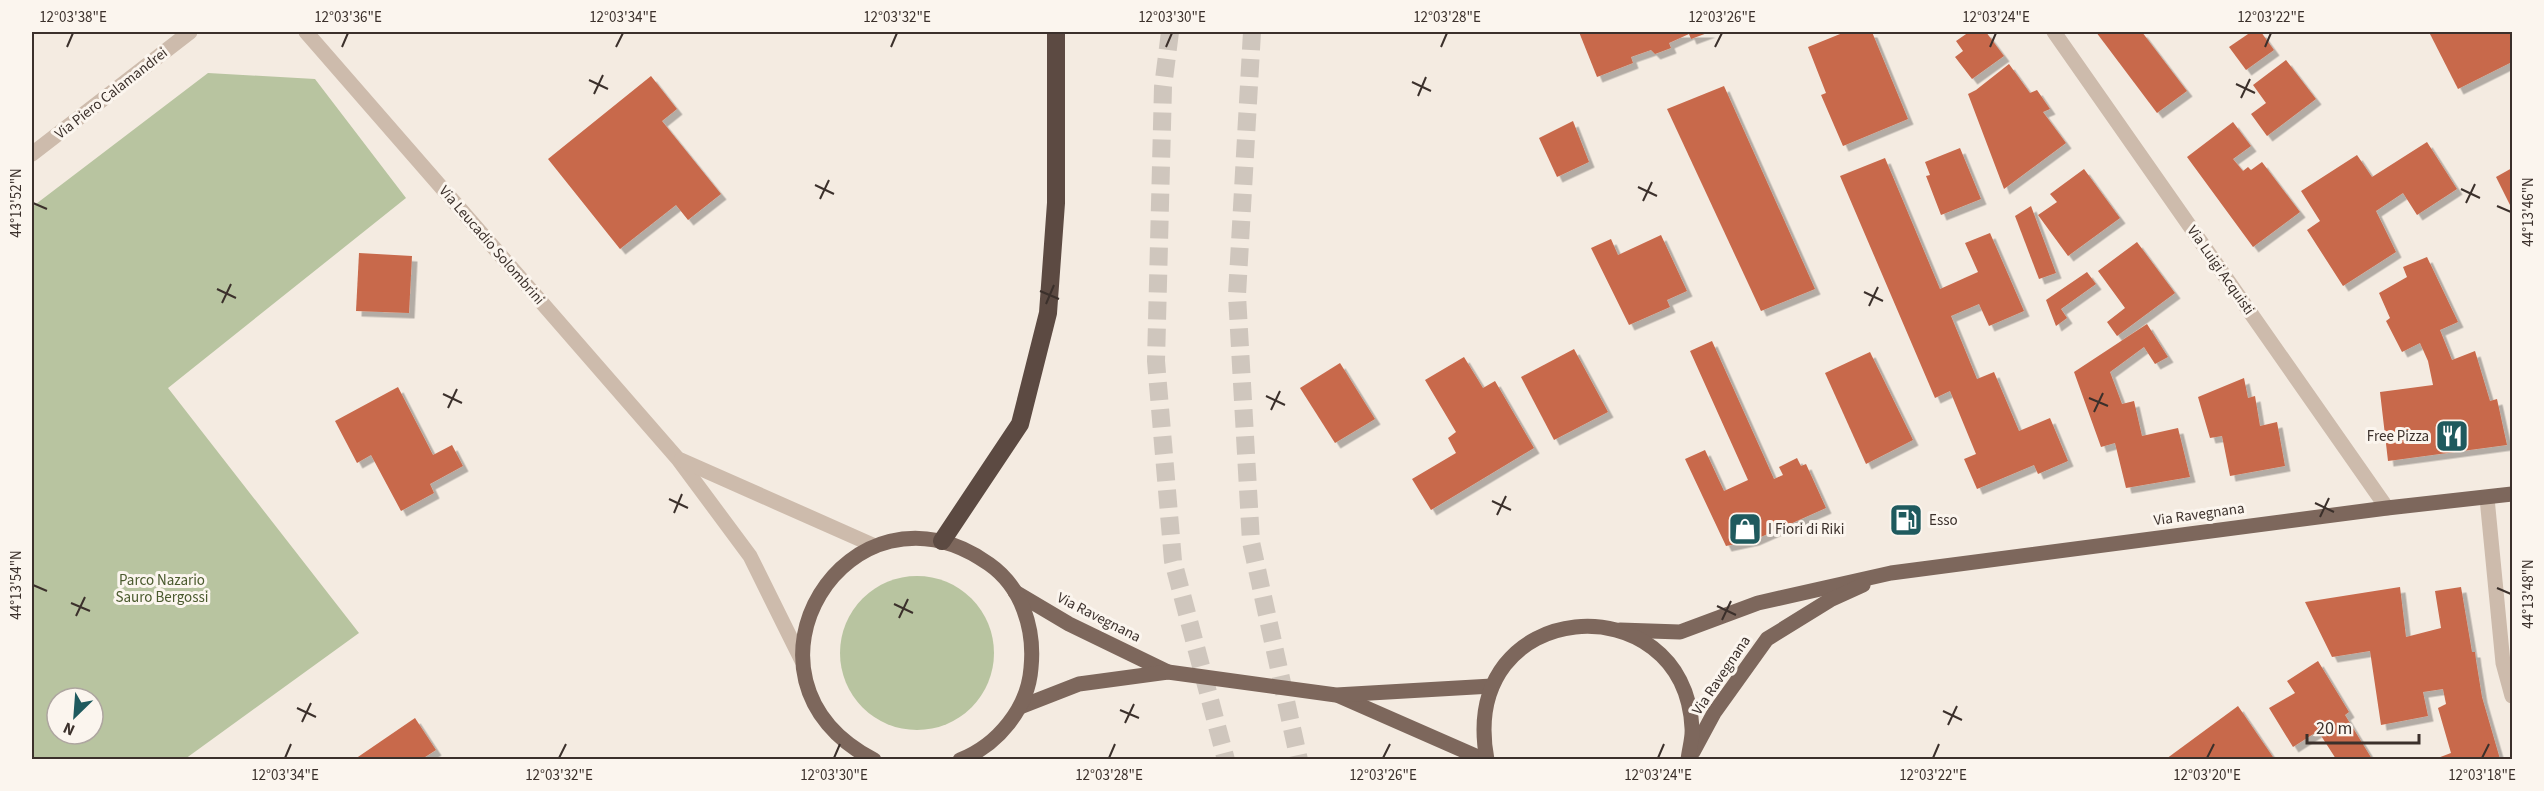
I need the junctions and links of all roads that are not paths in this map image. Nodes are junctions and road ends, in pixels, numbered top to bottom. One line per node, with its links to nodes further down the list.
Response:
1 (190, 32): 5 (street, Via Piero Calamandrei)
2 (306, 32): 6 (street, Via Leucadio Solombrini)
3 (1056, 32): 10 (highway)
4 (2054, 32): 9 (street, Via Luigi Acquisti)
5 (32, 153)
6 (678, 459): 11 (street, Via Leucadio Solombrini); 15 (street, Via Leucadio Solombrini)
7 (2512, 495): 8 (main road, Via Ravegnana)
8 (2487, 498): 9 (main road, Via Ravegnana); 19 (street)
9 (2387, 508): 12 (main road, Via Ravegnana)
10 (942, 541): 11 (main road); 13 (main road)
11 (875, 546): 15 (main road)
12 (1891, 573): 14 (main road, Via Ravegnana); 24 (main road, Via Ravegnana)
13 (1016, 592): 16 (main road, Via Ravegnana); 20 (main road)
14 (1620, 630): 17 (main road); 24 (main road)
15 (802, 661): 21 (main road)
16 (1168, 672): 18 (main road, Via Ravegnana); 20 (main road, Via Ravegnana)
17 (1492, 686): 18 (main road, Via Ravegnana); 23 (main road)
18 (1336, 695): 23 (main road, Via Ravegnana)
19 (2512, 696)
20 (1020, 707): 22 (main road)
21 (874, 759)
22 (960, 759)
23 (1486, 759)
24 (1688, 759)

